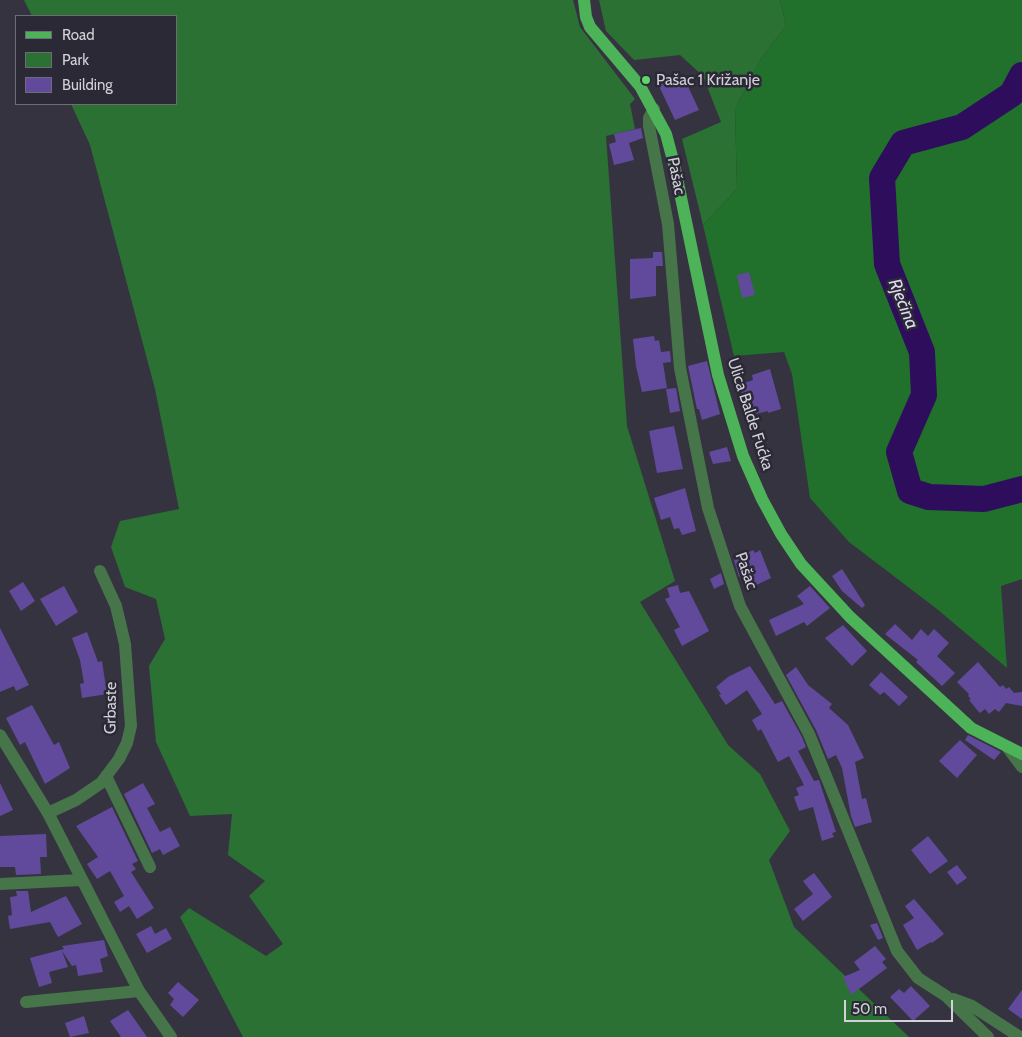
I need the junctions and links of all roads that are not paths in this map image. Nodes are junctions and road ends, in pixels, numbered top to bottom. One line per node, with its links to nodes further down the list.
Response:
1 (584, 0): 2 (main road, Ulica Balde Fućka)
2 (654, 109): 5 (main road, Ulica Balde Fućka); 14 (street, Pašac)
3 (100, 570): 8 (street, Grbaste)
4 (0, 735): 9 (street)
5 (1008, 748): 6 (main road, Ulica Balde Fućka); 7 (street)
6 (1022, 754)
7 (1022, 767)
8 (106, 776): 9 (street, Grbaste); 10 (street)
9 (48, 813): 11 (street)
10 (150, 867)
11 (81, 880): 12 (street); 13 (street)
12 (0, 884)
13 (139, 991): 15 (street); 16 (street)
14 (946, 996): 17 (street, Pašac); 18 (street, Pašac)
15 (26, 1002)
16 (171, 1037)
17 (988, 1037)
18 (1020, 1037)

